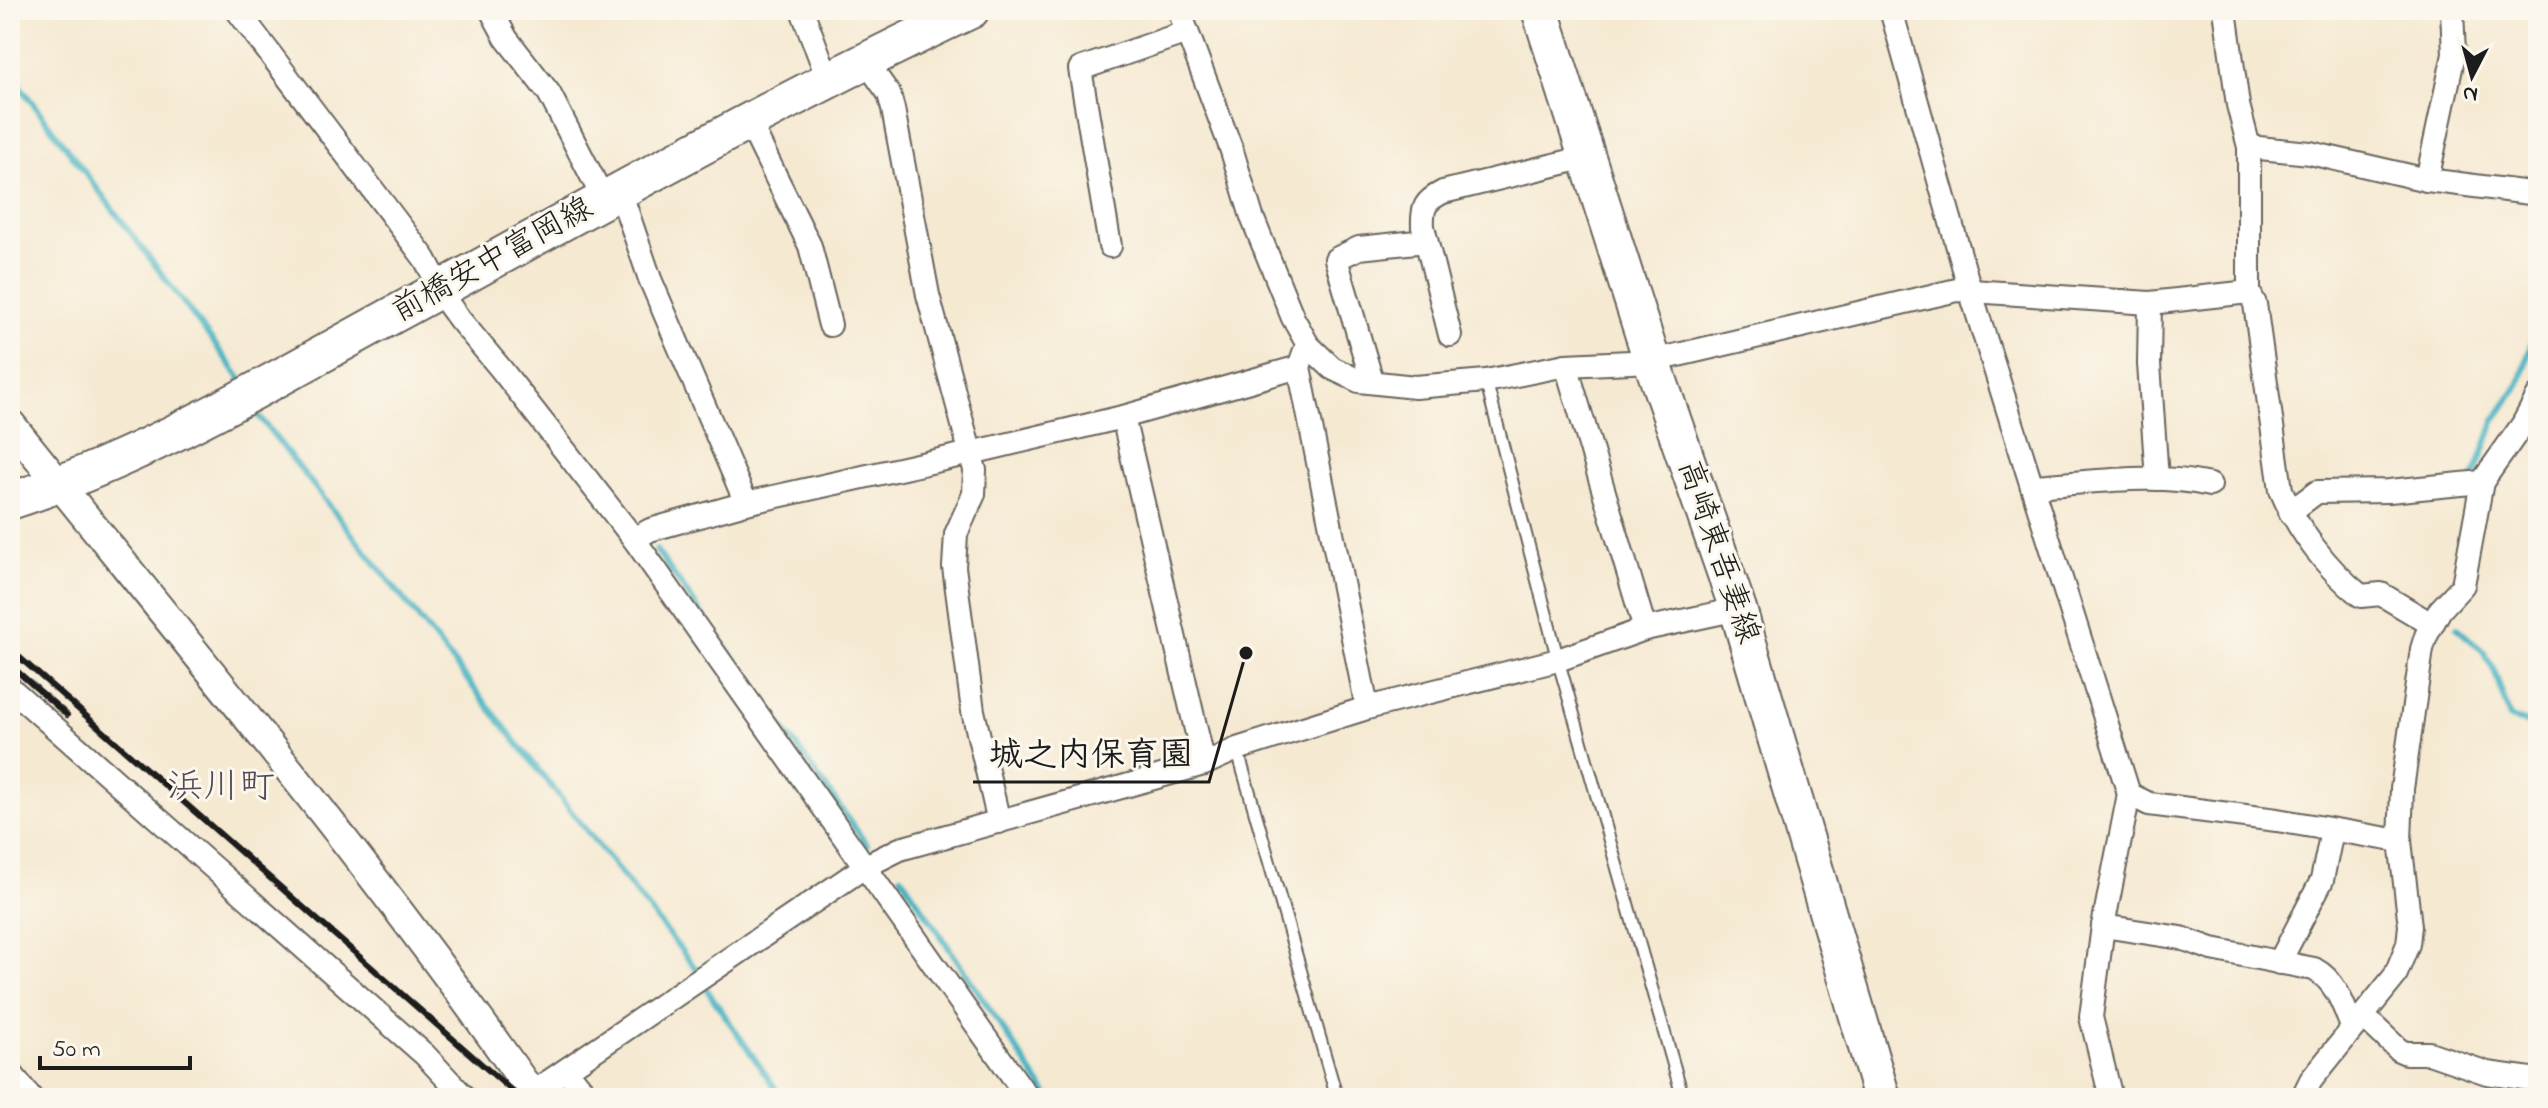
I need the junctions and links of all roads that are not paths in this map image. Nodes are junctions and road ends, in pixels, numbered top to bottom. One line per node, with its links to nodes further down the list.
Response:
1 (237, 10): 21 (street)
2 (491, 10): 18 (street)
3 (802, 10): 12 (street)
4 (971, 10): 11 (main road, 前橋安中富岡線)
5 (1179, 10): 10 (street)
6 (1540, 10): 15 (main road, 高崎東吾妻線)
7 (1891, 10): 22 (street)
8 (2225, 10): 14 (street)
9 (2452, 10): 16 (street)
10 (1187, 32): 20 (street); 27 (street)
11 (865, 60): 12 (main road, 前橋安中富岡線); 36 (street)
12 (828, 79): 13 (main road, 前橋安中富岡線)
13 (749, 122): 18 (main road, 前橋安中富岡線); 25 (street)
14 (2249, 147): 16 (street); 23 (street)
15 (1587, 157): 19 (street); 28 (main road, 高崎東吾妻線)
16 (2427, 180): 17 (street)
17 (2538, 194)
18 (612, 196): 21 (main road, 前橋安中富岡線); 43 (street)
19 (1426, 241): 26 (street); 31 (street)
20 (1110, 246)
21 (442, 289): 39 (main road, 前橋安中富岡線); 45 (street)
22 (1970, 290): 24 (street); 28 (street); 41 (street)
23 (2249, 292): 24 (street); 44 (street)
24 (2150, 303): 37 (street)
25 (830, 325)
26 (1450, 335)
27 (1308, 345): 30 (street); 31 (street)
28 (1652, 361): 29 (street); 46 (main road, 高崎東吾妻線)
29 (1566, 365): 32 (street); 48 (street)
30 (1299, 367): 34 (street); 51 (street)
31 (1372, 381): 32 (street)
32 (1486, 381): 49 (lane)
33 (2538, 396): 38 (street)
34 (1123, 417): 36 (street); 53 (street)
35 (10, 423): 39 (street)
36 (971, 453): 43 (street); 55 (street)
37 (2157, 479): 40 (street); 41 (street)
38 (2482, 482): 44 (street); 47 (street)
39 (60, 485): 42 (main road, 前橋安中富岡線); 65 (street)
40 (2210, 485)
41 (2032, 486): 54 (street)
42 (10, 501)
43 (746, 503): 45 (street)
44 (2290, 512): 47 (street)
45 (634, 539): 58 (street)
46 (1738, 609): 48 (street); 72 (main road, 高崎東吾妻線)
47 (2431, 624): 57 (street)
48 (1645, 629): 49 (street)
49 (1558, 660): 51 (street); 71 (lane)
50 (10, 688): 67 (street)
51 (1367, 708): 52 (street)
52 (1237, 749): 53 (street); 70 (lane)
53 (1204, 764): 55 (street)
54 (2129, 794): 56 (street); 59 (street)
55 (999, 822): 58 (street)
56 (2332, 831): 57 (street); 60 (street)
57 (2400, 841): 61 (street)
58 (866, 866): 62 (street); 69 (street)
59 (2103, 926): 60 (street); 73 (street)
60 (2279, 963): 61 (street)
61 (2358, 1021): 64 (street); 74 (street)
62 (566, 1070): 65 (street); 68 (street)
63 (10, 1072): 66 (street)
64 (2538, 1080)
65 (529, 1096)
66 (31, 1098)
67 (465, 1098)
68 (589, 1098)
69 (1028, 1098)
70 (1337, 1098)
71 (1683, 1098)
72 (1882, 1098)
73 (2111, 1098)
74 (2302, 1098)

